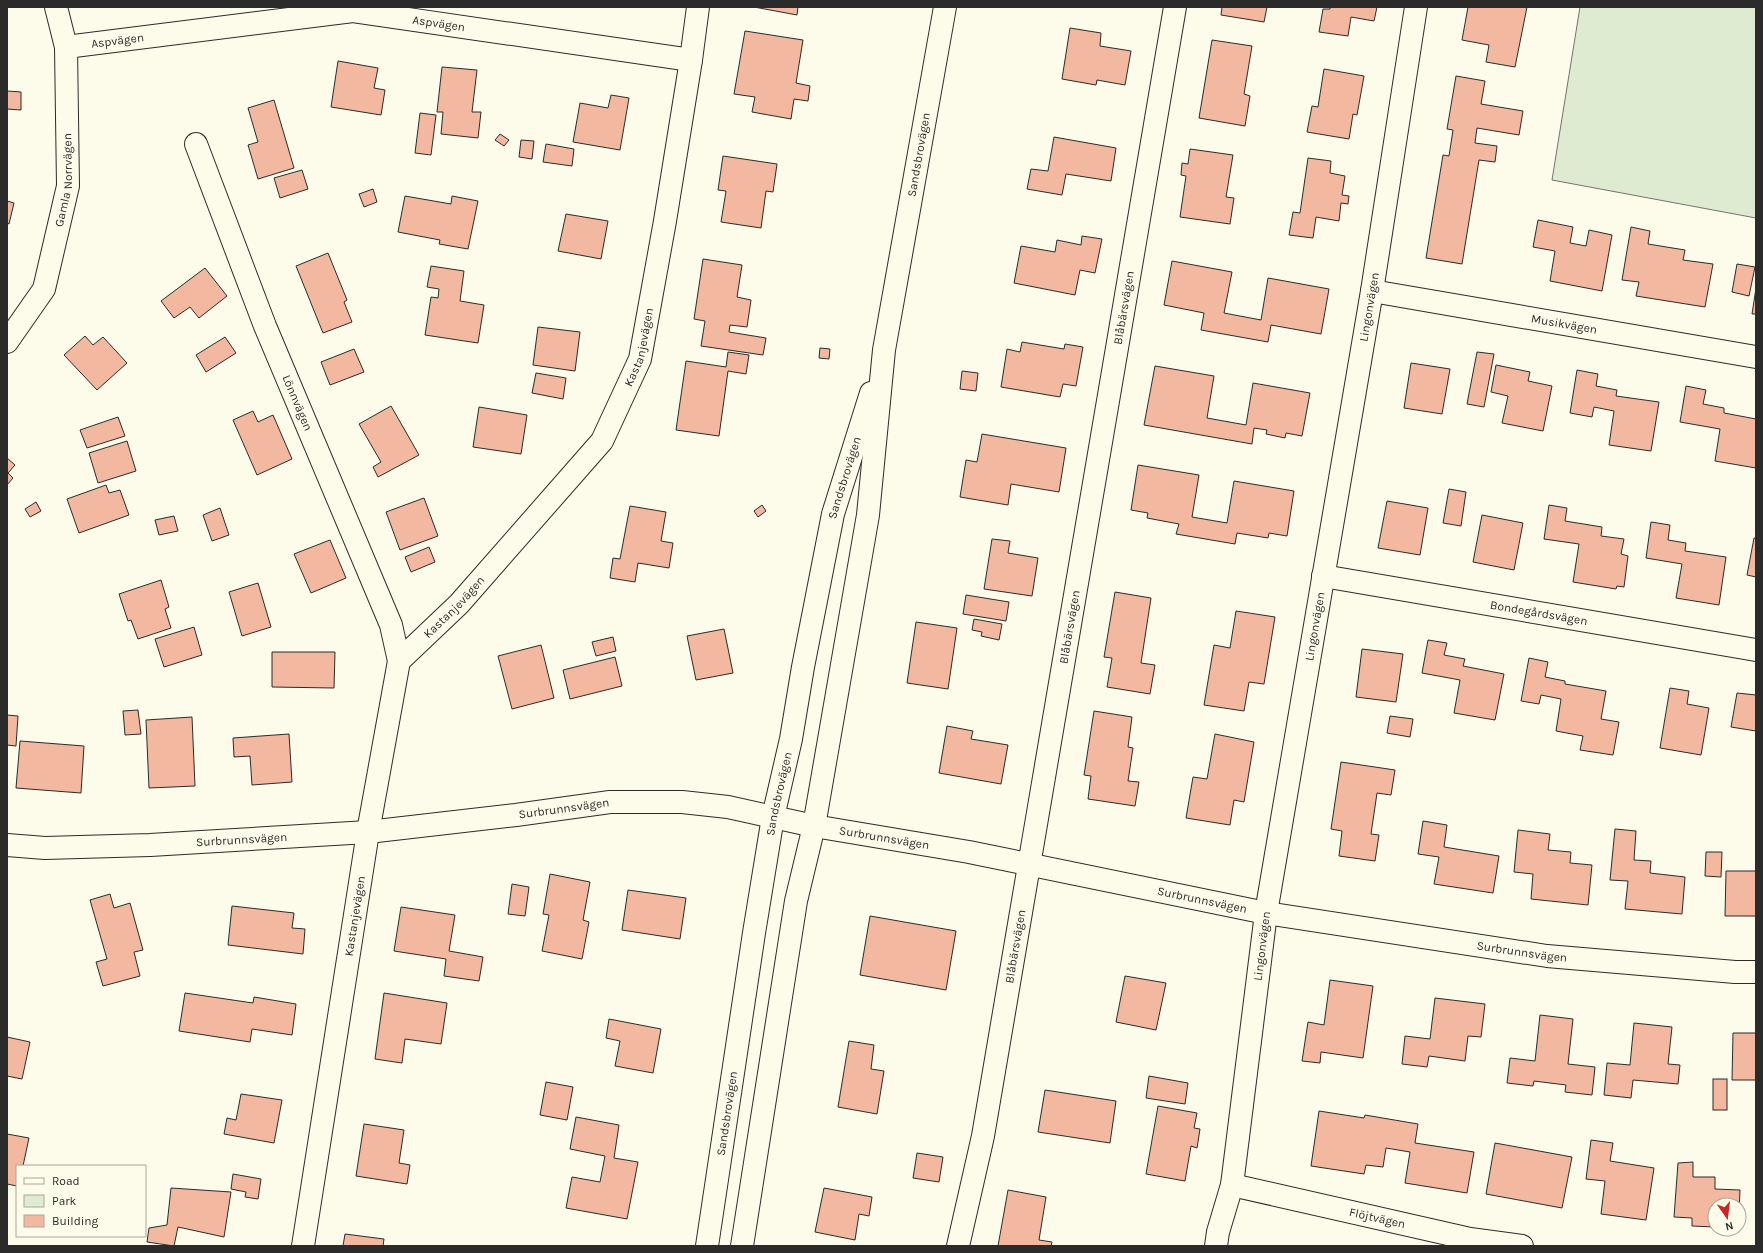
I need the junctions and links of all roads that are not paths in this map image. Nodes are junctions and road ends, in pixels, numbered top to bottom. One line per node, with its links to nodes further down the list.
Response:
1 (56, 7): 7 (street, Gamla Norrvägen)
2 (698, 7): 8 (street, Kastanjevägen)
3 (945, 7): 12 (street, Sandsbrovägen)
4 (1175, 7): 21 (street, Blåbärsvägen)
5 (1416, 7): 10 (street, Lingonvägen)
6 (353, 9): 7 (street, Aspvägen); 8 (street, Aspvägen)
7 (66, 47): 11 (street, Gamla Norrvägen)
8 (692, 60): 16 (street, Kastanjevägen)
9 (196, 144): 16 (street, Lönnvägen)
10 (1372, 291): 13 (street, Musikvägen); 14 (street, Lingonvägen)
11 (7, 342)
12 (884, 350): 17 (street, Sandsbrovägen); 18 (street, Sandsbrovägen)
13 (1756, 357)
14 (1323, 576): 15 (street, Bondegårdsvägen); 22 (street, Lingonvägen)
15 (1756, 650)
16 (399, 661): 19 (street, Kastanjevägen)
17 (773, 817): 18 (street, Surbrunnsvägen); 19 (street, Surbrunnsvägen); 27 (street, Sandsbrovägen)
18 (814, 826): 21 (street, Surbrunnsvägen); 28 (street, Sandsbrovägen)
19 (368, 832): 20 (street, Surbrunnsvägen); 26 (street, Kastanjevägen)
20 (7, 845)
21 (1029, 864): 22 (street, Surbrunnsvägen); 29 (street, Blåbärsvägen)
22 (1266, 913): 23 (street, Surbrunnsvägen); 24 (street, Lingonvägen)
23 (1756, 972)
24 (1232, 1185): 25 (street, Flöjtvägen); 30 (street, Lingonvägen)
25 (1469, 1243): 31 (street, Flöjtvägen)
26 (303, 1246)
27 (707, 1246)
28 (742, 1246)
29 (958, 1246)
30 (1216, 1246)
31 (1522, 1246)

